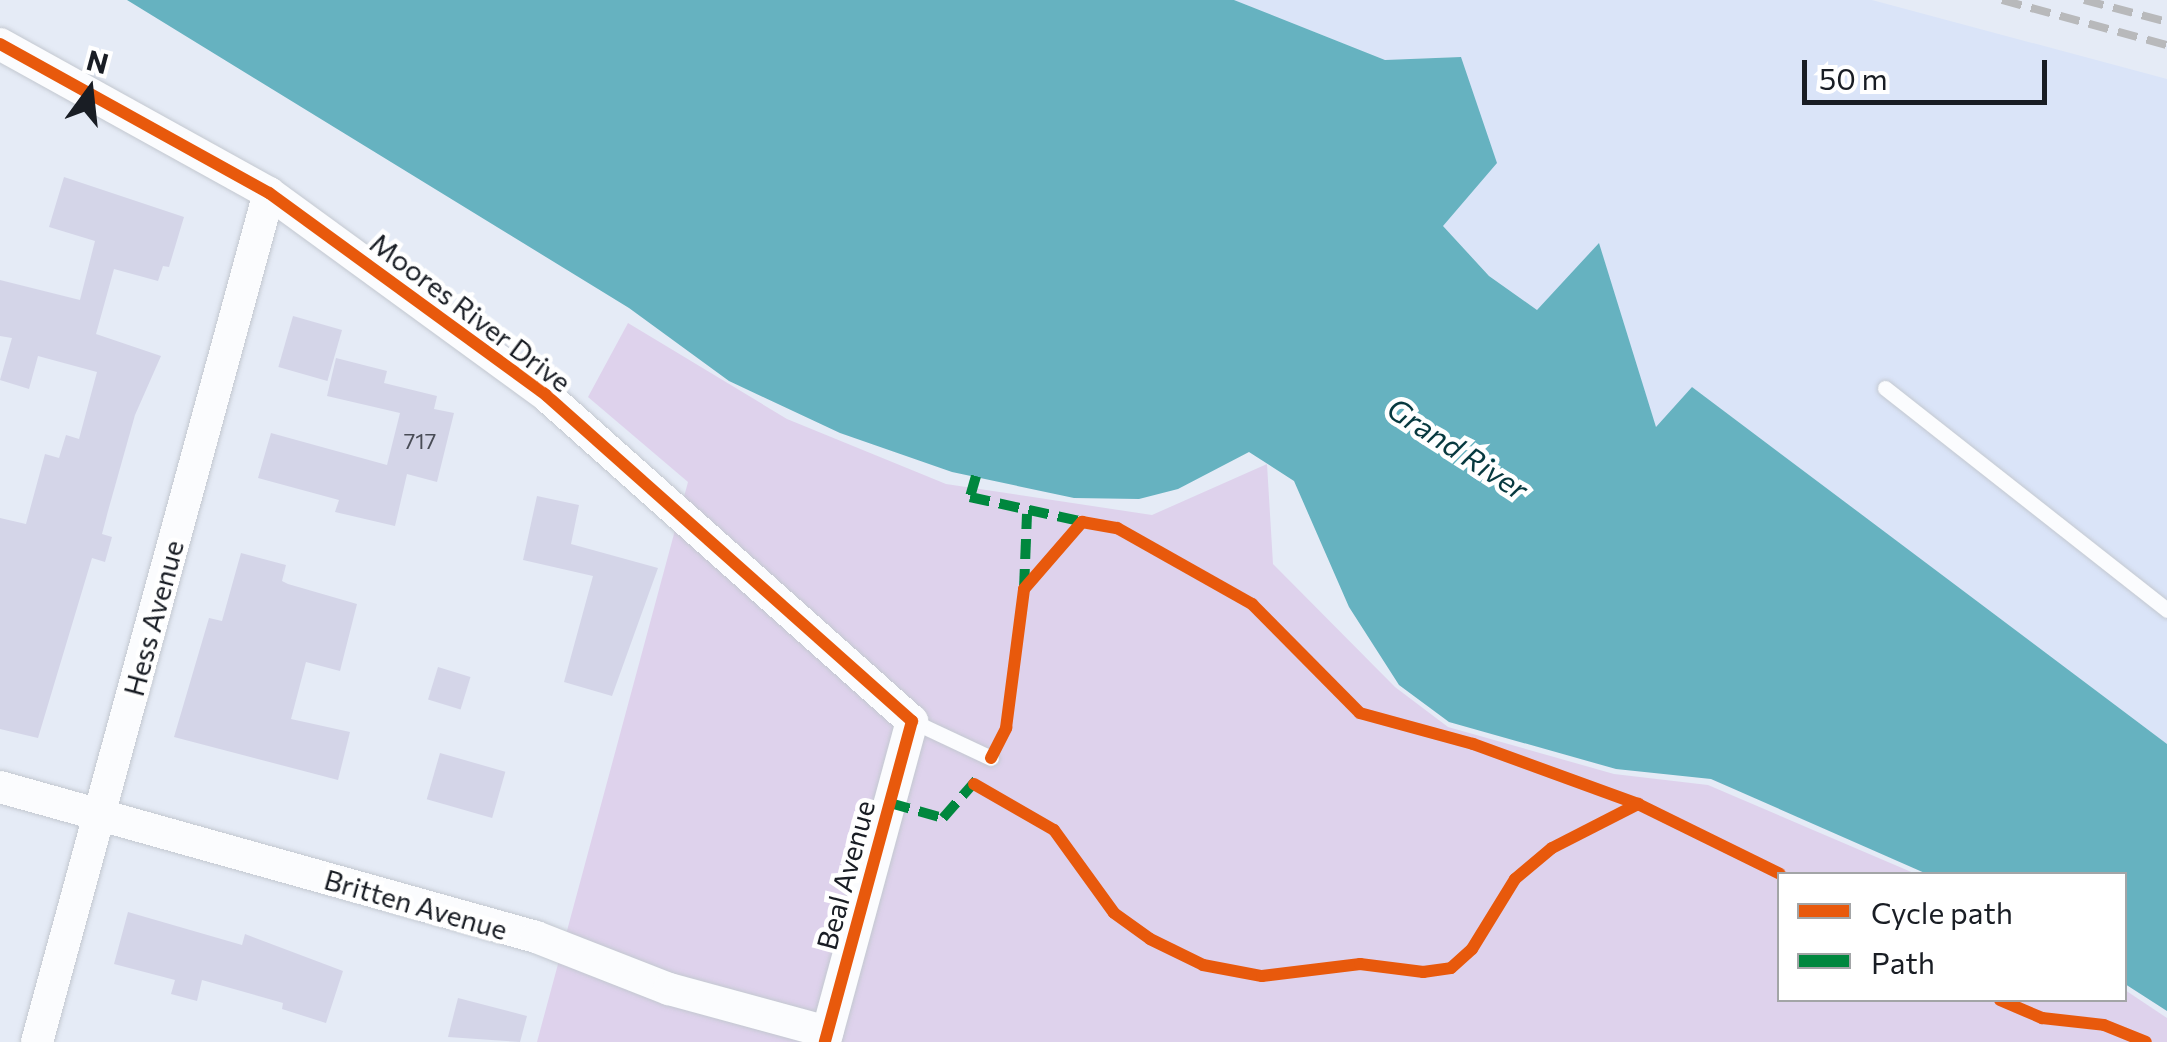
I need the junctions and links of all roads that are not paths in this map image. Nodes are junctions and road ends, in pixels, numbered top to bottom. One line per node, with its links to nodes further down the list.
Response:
1 (0, 44): 2 (street, Moores River Drive)
2 (269, 194): 5 (street, Moores River Drive); 8 (street, Hess Avenue)
3 (1885, 388): 4 (lane)
4 (2167, 610)
5 (912, 721): 6 (lane); 9 (street, Beal Avenue)
6 (991, 758)
7 (0, 787): 8 (street, Britten Avenue)
8 (100, 815): 9 (street, Britten Avenue); 10 (street, Hess Avenue)
9 (826, 1037)
10 (37, 1042)

